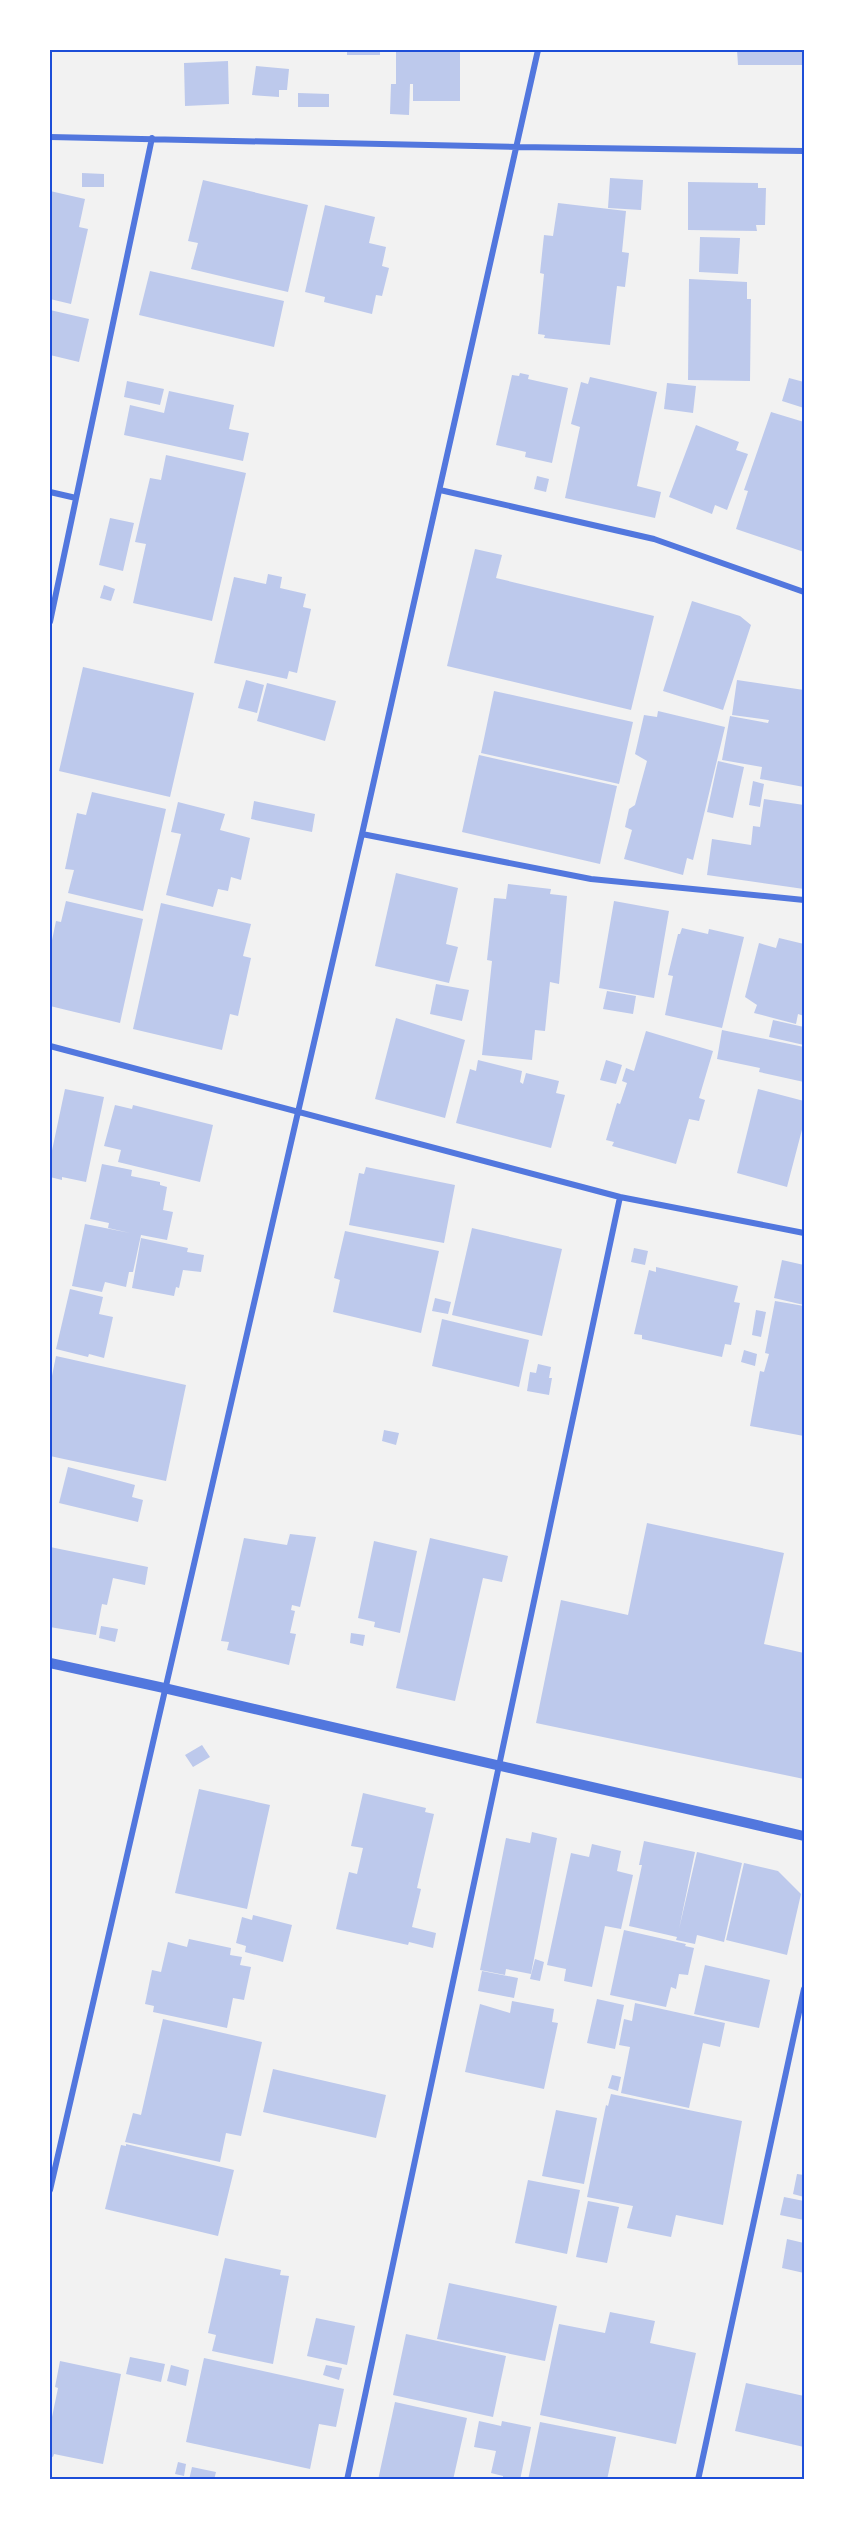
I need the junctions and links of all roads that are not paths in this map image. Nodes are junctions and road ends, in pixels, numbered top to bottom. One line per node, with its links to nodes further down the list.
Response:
1 (538, 50): 4 (street)
2 (50, 137): 3 (street)
3 (152, 138): 4 (street); 8 (street)
4 (518, 147): 5 (street); 6 (street)
5 (804, 151)
6 (440, 490): 9 (street); 11 (street)
7 (50, 492): 8 (street)
8 (76, 498): 10 (street)
9 (804, 592)
10 (50, 622)
11 (362, 834): 12 (street); 14 (street)
12 (804, 900)
13 (50, 1046): 14 (street)
14 (298, 1113): 15 (street); 18 (street)
15 (620, 1197): 16 (street); 19 (street)
16 (804, 1233)
17 (50, 1663): 18 (street)
18 (164, 1688): 19 (street); 22 (street)
19 (500, 1765): 20 (street); 23 (street)
20 (804, 1836)
21 (804, 1989): 24 (street)
22 (50, 2190)
23 (347, 2480)
24 (698, 2480)

